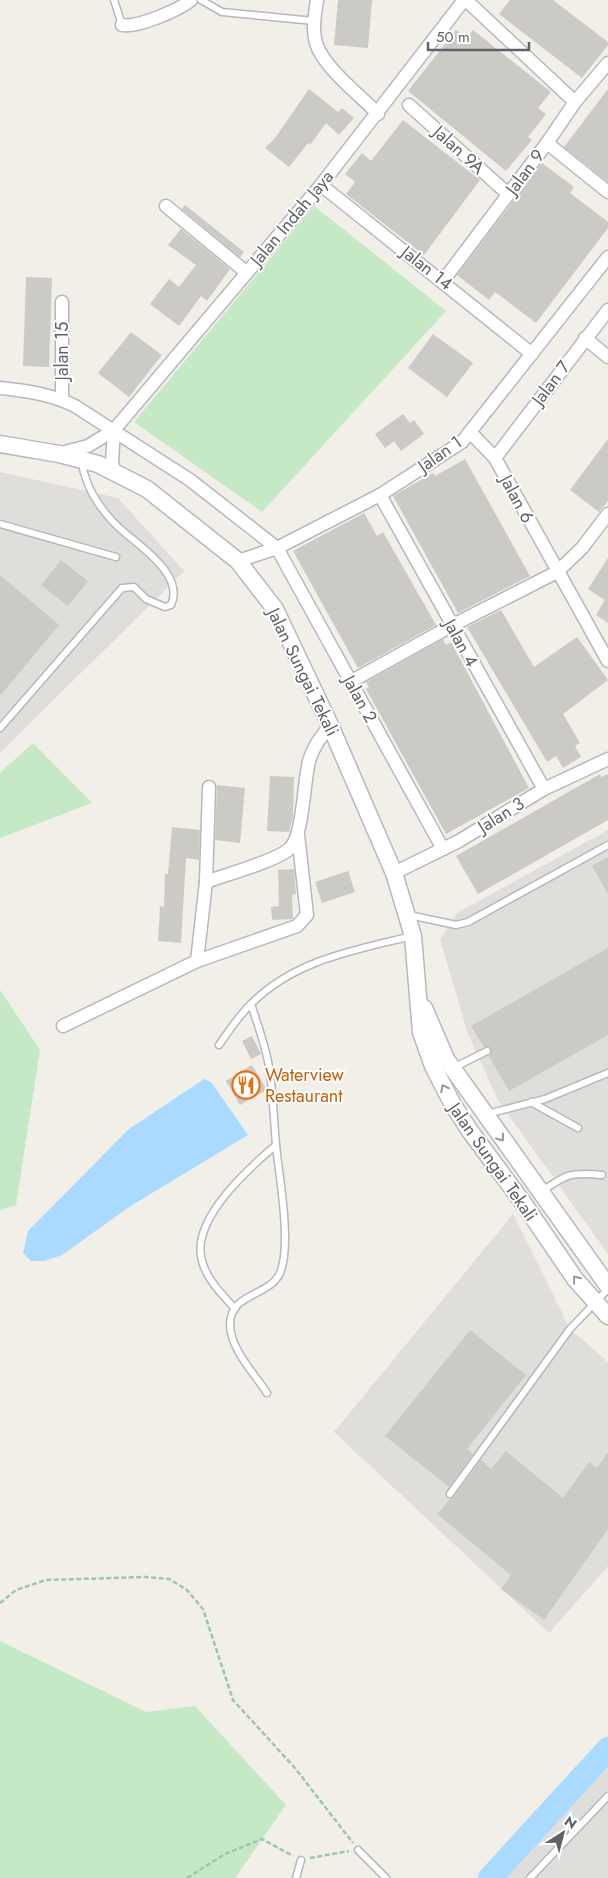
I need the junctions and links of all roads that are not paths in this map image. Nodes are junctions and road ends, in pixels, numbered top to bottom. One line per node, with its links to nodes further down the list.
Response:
1 (114, 0): 7 (lane)
2 (191, 0): 7 (street)
3 (201, 0): 6 (lane)
4 (317, 0): 6 (street)
5 (465, 0): 9 (street); 11 (street, Jalan Indah Jaya)
6 (314, 21): 11 (street)
7 (122, 25)
8 (608, 63): 9 (street, Jalan 9)
9 (575, 102): 12 (street, Jalan 9)
10 (409, 105): 15 (street, Jalan 9A)
11 (378, 114): 13 (street, Jalan Indah Jaya)
12 (547, 143): 14 (street); 15 (street, Jalan 9)
13 (321, 185): 18 (street, Jalan Indah Jaya); 19 (street, Jalan 14)
14 (608, 192)
15 (508, 194): 19 (street, Jalan 9)
16 (166, 206): 18 (street)
17 (608, 257): 23 (street, Jalan 1)
18 (246, 272): 27 (street, Jalan Indah Jaya)
19 (443, 281): 23 (street, Jalan 14)
20 (62, 302): 26 (street, Jalan 15)
21 (608, 310): 22 (street, Jalan 7)
22 (585, 338): 24 (street); 31 (street, Jalan 7)
23 (532, 354): 28 (street, Jalan 1)
24 (608, 357)
25 (0, 388): 26 (street)
26 (62, 400): 27 (street)
27 (114, 430): 30 (street, Jalan Indah Jaya); 33 (street); 37 (street)
28 (470, 432): 31 (street, Jalan 6); 34 (street, Jalan 1)
29 (0, 444): 30 (street, Jalan Sungai Tekali)
30 (59, 454): 32 (street, Jalan Sungai Tekali)
31 (495, 458): 40 (street, Jalan 6)
32 (81, 459): 33 (street, Jalan Sungai Tekali); 45 (lane)
33 (114, 471): 39 (street, Jalan Sungai Tekali)
34 (380, 495): 37 (street, Jalan 1); 41 (street, Jalan 4)
35 (608, 514): 40 (street)
36 (0, 524): 38 (lane)
37 (277, 548): 39 (street, Jalan 1); 43 (street, Jalan 2)
38 (116, 557)
39 (238, 561): 44 (street, Jalan Sungai Tekali)
40 (557, 572): 41 (street); 42 (street, Jalan 6)
41 (451, 626): 43 (street); 48 (street, Jalan 4)
42 (608, 661)
43 (350, 682): 51 (street, Jalan 2)
44 (330, 725): 49 (street); 52 (street, Jalan Sungai Tekali)
45 (0, 728)
46 (608, 759): 48 (street, Jalan 3)
47 (209, 787): 53 (street)
48 (544, 789): 51 (street, Jalan 3)
49 (298, 836): 53 (street); 56 (street)
50 (608, 845): 54 (lane)
51 (443, 849): 52 (street, Jalan 3)
52 (394, 873): 54 (street, Jalan Sungai Tekali)
53 (206, 882): 56 (street)
54 (409, 915): 55 (street, Jalan Sungai Tekali)
55 (413, 936): 57 (street, Jalan Sungai Tekali); 58 (lane)
56 (197, 961): 59 (street)
57 (417, 990): 62 (street, Jalan Sungai Tekali); 71 (street, Jalan Sungai Tekali, one-way to 57)
58 (251, 1004): 60 (lane); 67 (lane)
59 (63, 1026)
60 (219, 1045)
61 (487, 1051): 62 (lane)
62 (452, 1069): 65 (street, Jalan Sungai Tekali)
63 (608, 1073): 64 (lane)
64 (531, 1102): 65 (lane); 66 (lane)
65 (484, 1115): 69 (street, Jalan Sungai Tekali, one-way to 69)
66 (578, 1128)
67 (276, 1144): 72 (lane); 72 (lane)
68 (602, 1175): 69 (lane)
69 (540, 1193): 70 (street, Jalan Sungai Tekali)
70 (608, 1288): 71 (lane)
71 (595, 1303): 73 (street, Jalan Sungai Tekali); 75 (lane)
72 (235, 1309): 74 (lane)
73 (608, 1316)
74 (267, 1393)
75 (450, 1494)
76 (608, 1796): 81 (lane)
77 (358, 1850): 80 (lane)
78 (302, 1860): 79 (lane)
79 (296, 1878)
80 (386, 1878)
81 (530, 1878)

